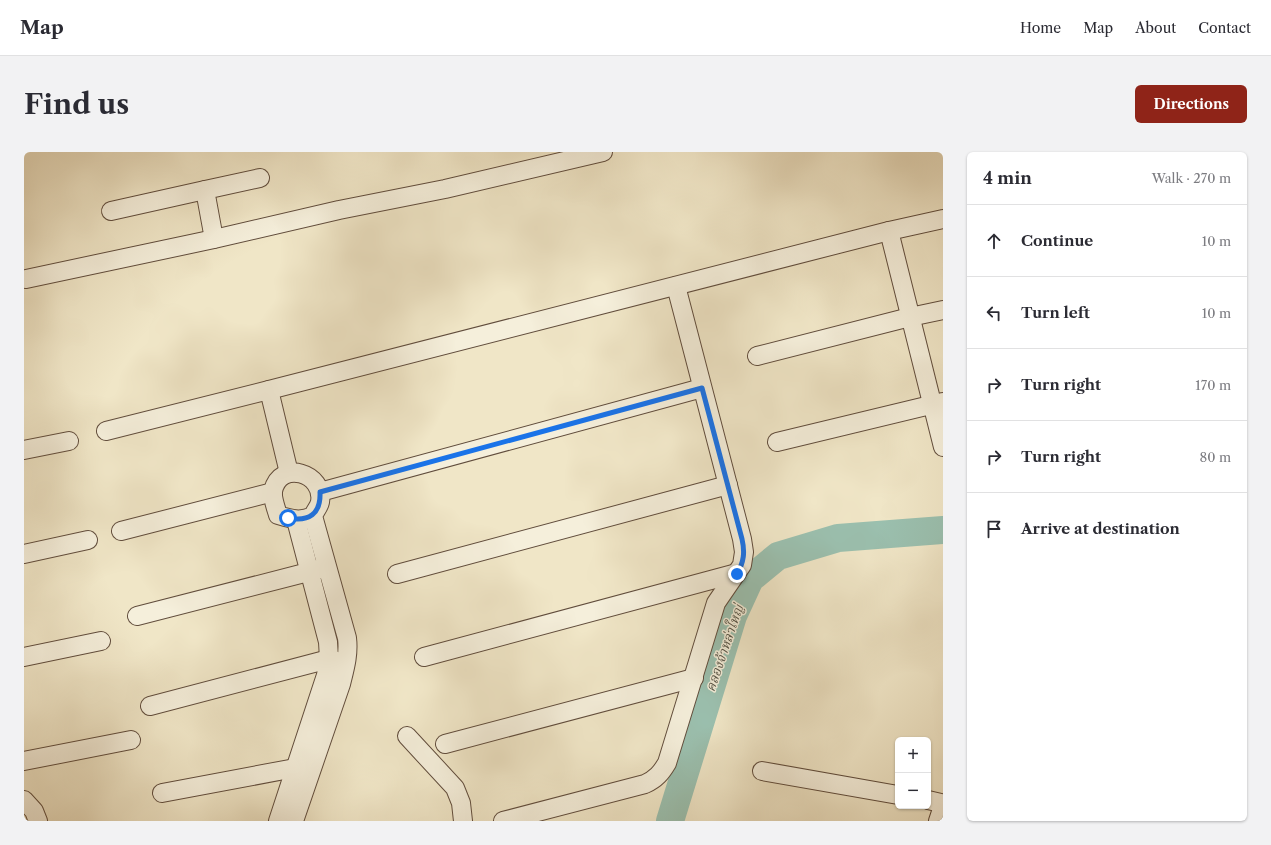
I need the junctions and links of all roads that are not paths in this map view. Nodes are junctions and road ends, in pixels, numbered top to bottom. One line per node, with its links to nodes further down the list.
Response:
1 (602, 152): 2 (street)
2 (542, 159): 8 (street)
3 (260, 178): 4 (street)
4 (205, 190): 5 (street); 8 (street)
5 (111, 211)
6 (943, 219): 7 (street)
7 (889, 231): 10 (street); 12 (street)
8 (214, 238): 9 (street)
9 (26, 278)
10 (676, 286): 14 (street); 15 (street)
11 (943, 310): 12 (street)
12 (910, 317): 13 (street); 16 (street)
13 (757, 356)
14 (702, 388): 23 (street); 25 (street)
15 (269, 390): 17 (street); 22 (street)
16 (938, 403): 19 (street); 20 (street)
17 (106, 431)
18 (69, 441): 21 (street)
19 (777, 442)
20 (943, 447)
21 (24, 450)
22 (289, 472): 24 (street); 25 (street)
23 (728, 486): 32 (street); 33 (street)
24 (273, 492): 26 (street); 27 (street)
25 (320, 492): 26 (street)
26 (304, 518): 30 (street); 31 (street)
27 (121, 531)
28 (88, 540): 29 (street)
29 (24, 554)
30 (327, 567): 31 (street); 39 (street)
31 (310, 571): 34 (street); 38 (street)
32 (397, 574)
33 (737, 574): 37 (street); 40 (street)
34 (137, 616)
35 (101, 640): 36 (street)
36 (24, 657)
37 (424, 657)
38 (329, 659): 39 (street); 41 (street); 46 (street)
39 (346, 663): 46 (street)
40 (694, 678): 44 (street); 57 (street)
41 (150, 706)
42 (408, 736): 56 (street)
43 (131, 740): 45 (street)
44 (445, 744)
45 (24, 761)
46 (302, 771): 48 (street); 54 (street); 55 (street)
47 (762, 771): 49 (street)
48 (162, 793)
49 (895, 794)
50 (24, 800): 53 (street)
51 (931, 800): 52 (street)
52 (943, 805): 58 (street)
53 (38, 821)
54 (278, 821)
55 (294, 821)
56 (463, 821)
57 (503, 821)
58 (938, 821)

